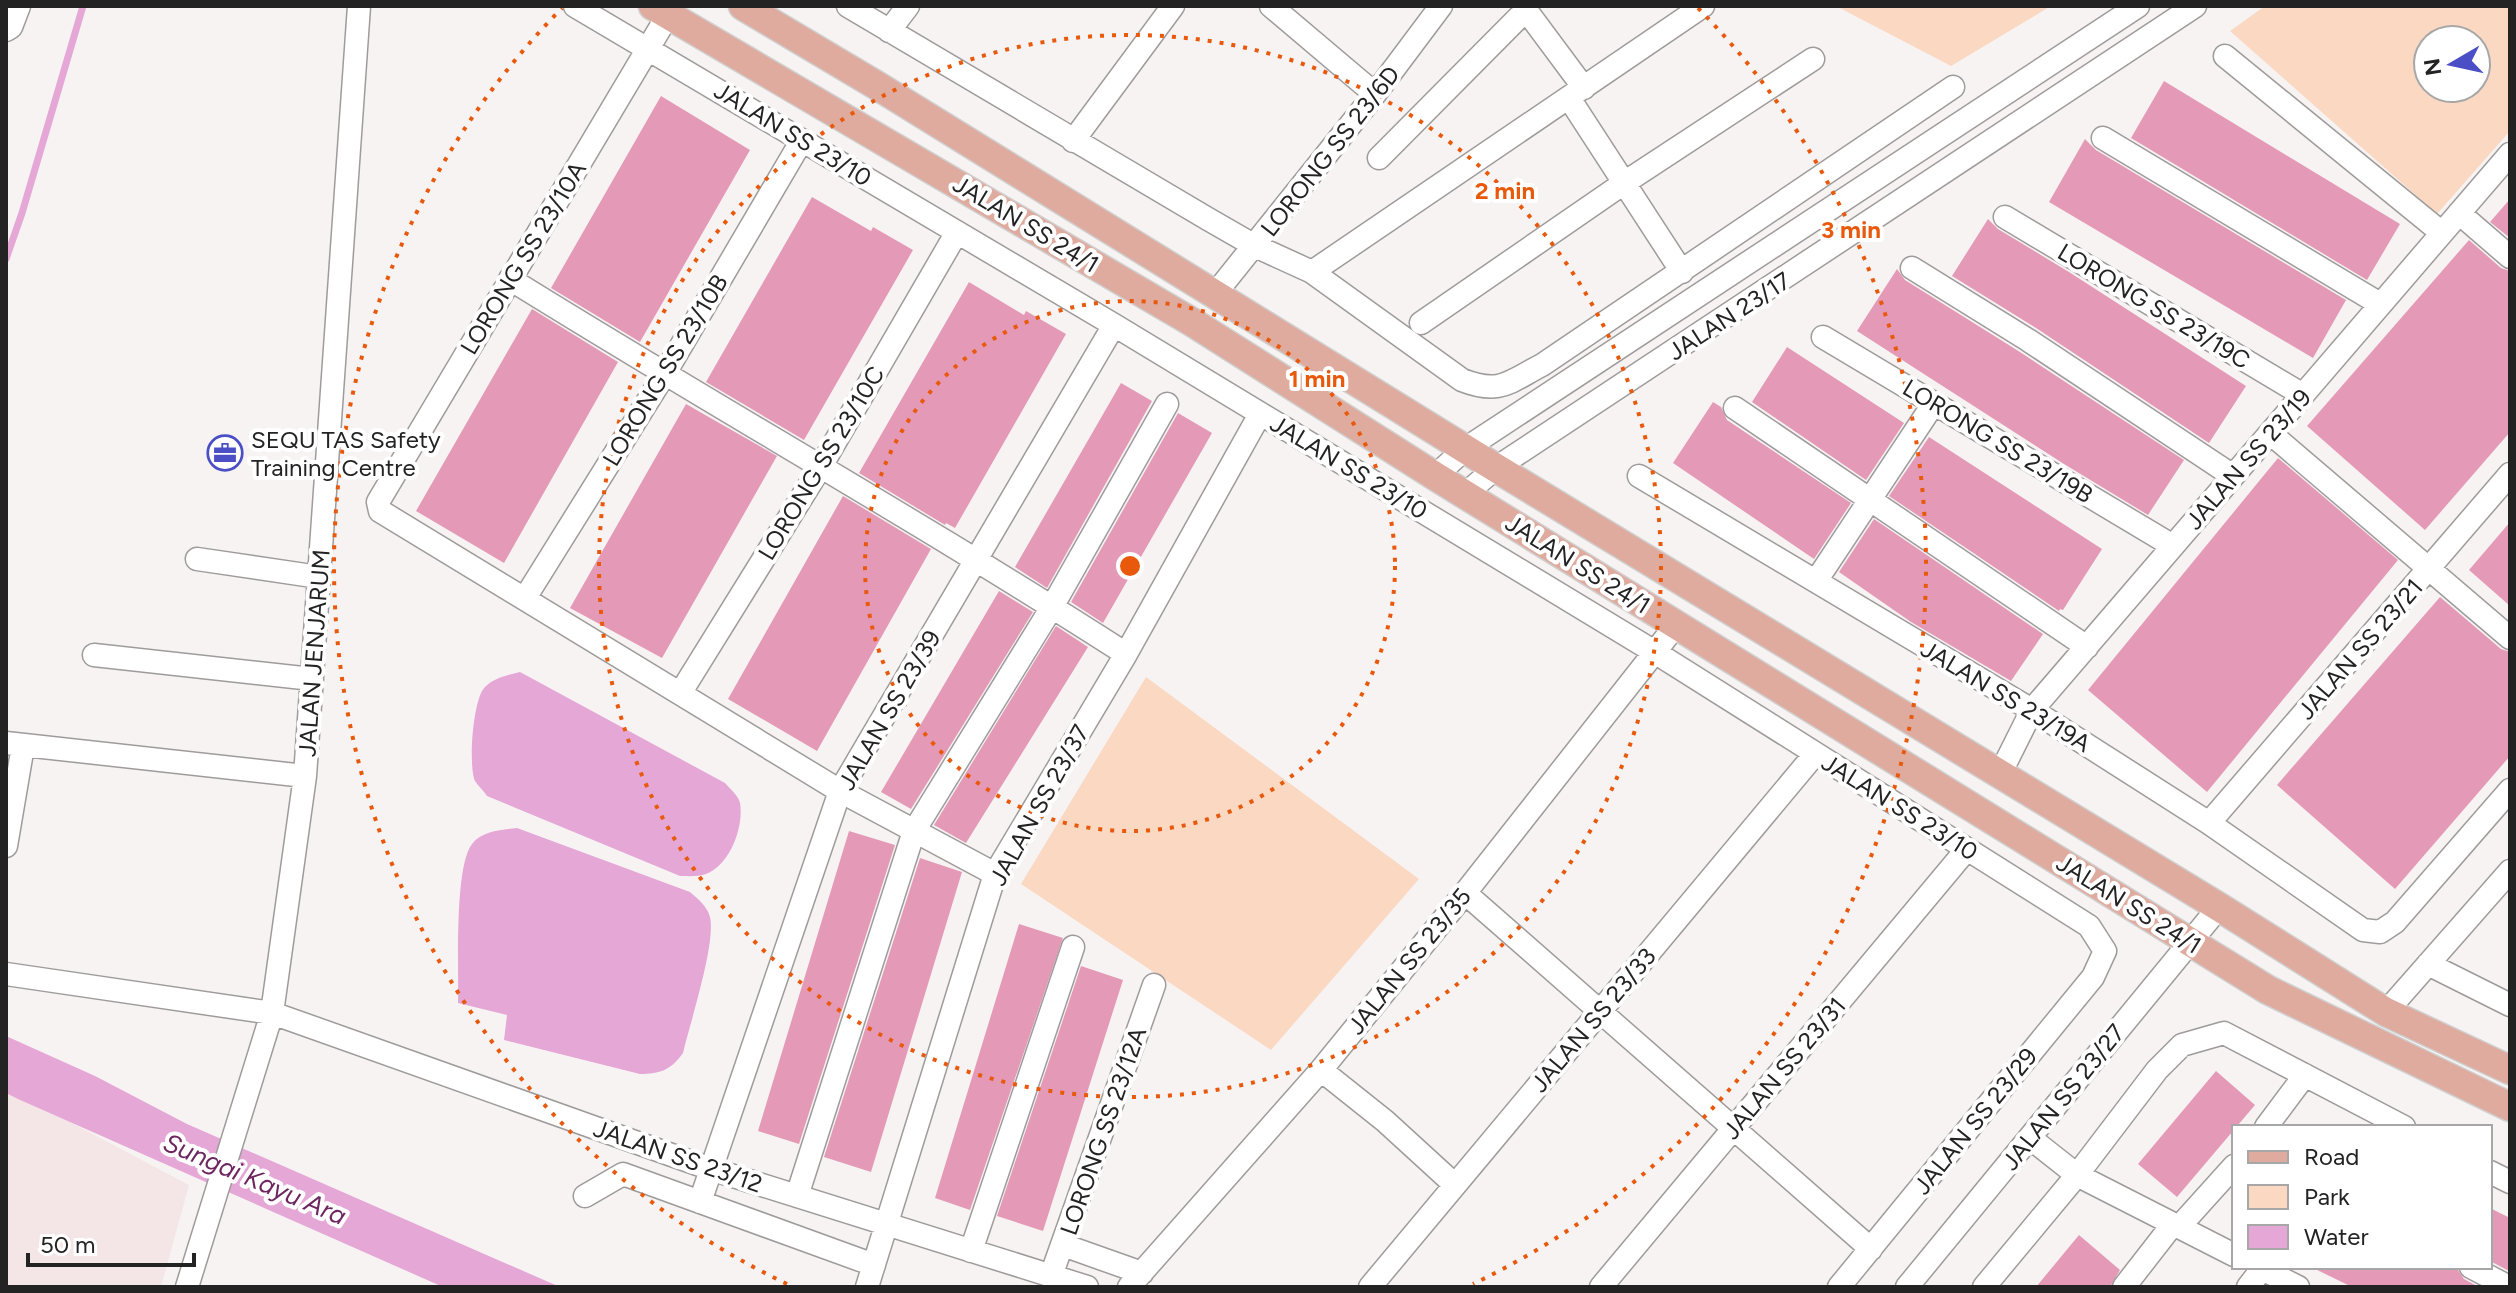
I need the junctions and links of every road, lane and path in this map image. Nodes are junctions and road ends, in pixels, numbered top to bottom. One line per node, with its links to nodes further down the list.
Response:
1 (19, 6): 15 (street)
2 (359, 6): 65 (street, JALAN JENJARUM)
3 (575, 6): 18 (street, JALAN SS 23/10)
4 (743, 6): 40 (main road, JALAN SS 24/1)
5 (848, 6): 16 (street)
6 (908, 6): 16 (street)
7 (1173, 6): 26 (street)
8 (1271, 6): 23 (street)
9 (1441, 6): 23 (street, LORONG SS 23/6D)
10 (1703, 6): 22 (street)
11 (2195, 6): 17 (street, JALAN 23/17)
12 (2133, 7): 17 (street); 52 (street, JALAN 23/17)
13 (1525, 8): 22 (street); 28 (street)
14 (661, 11): 18 (street, LORONG SS 23/10A); 56 (main road, JALAN SS 24/1)
15 (6, 30)
16 (889, 31): 26 (street)
17 (2151, 37): 54 (street, JALAN 23/17)
18 (649, 48): 25 (street, JALAN SS 23/10); 39 (street, LORONG SS 23/10A)
19 (2225, 56): 33 (street)
20 (1813, 59): 29 (street)
21 (1953, 87): 38 (street)
22 (1576, 93): 29 (street); 37 (street)
23 (1375, 94): 34 (street, LORONG SS 23/6D)
24 (2103, 138): 41 (street)
25 (802, 140): 32 (street, JALAN SS 23/10); 45 (street, LORONG SS 23/10B)
26 (1073, 141): 34 (street)
27 (2510, 154): 30 (street, JALAN SS 23/19)
28 (1379, 158)
29 (1624, 183): 38 (street); 42 (street)
30 (2459, 213): 33 (street, JALAN SS 23/19); 35 (street)
31 (2005, 217): 46 (street, LORONG SS 23/19C)
32 (957, 232): 43 (street, JALAN SS 23/10); 53 (street, LORONG SS 23/10C)
33 (2442, 233): 41 (street, JALAN SS 23/19)
34 (1255, 246): 37 (street); 40 (street, LORONG SS 23/6D)
35 (2510, 257)
36 (1912, 268): 58 (street)
37 (1312, 272): 38 (street)
38 (1682, 272)
39 (510, 279): 45 (street); 67 (street, LORONG SS 23/10A)
40 (1215, 294): 52 (main road, JALAN SS 24/1)
41 (2380, 304): 46 (street, JALAN SS 23/19)
42 (1421, 323)
43 (1114, 325): 50 (street, JALAN SS 23/10); 63 (street, JALAN SS 23/39)
44 (1823, 337): 47 (street, LORONG SS 23/19B)
45 (664, 375): 53 (street); 67 (street, LORONG SS 23/10B)
46 (2303, 395): 51 (street, JALAN SS 23/19)
47 (1934, 403): 60 (street); 61 (street, LORONG SS 23/19B)
48 (1167, 404): 68 (street)
49 (1735, 408): 60 (street)
50 (1260, 414): 72 (street, JALAN SS 23/10); 73 (street, JALAN SS 23/37)
51 (2270, 433): 58 (street, JALAN SS 23/19); 64 (street)
52 (1465, 449): 54 (main road, JALAN SS 24/1); 56 (street, JALAN 23/17)
53 (820, 468): 63 (street); 76 (street, LORONG SS 23/10C)
54 (1496, 468): 59 (street, JALAN 23/17); 80 (main road, JALAN SS 24/1)
55 (2510, 474): 64 (street, JALAN SS 23/21)
56 (1435, 476): 59 (main road, JALAN SS 24/1)
57 (1639, 476): 66 (street, JALAN SS 23/19A)
58 (2233, 476): 61 (street, JALAN SS 23/19)
59 (1465, 494): 69 (main road, JALAN SS 24/1)
60 (1871, 499): 66 (street); 71 (street)
61 (2173, 546): 71 (street, JALAN SS 23/19)
62 (197, 559): 65 (street)
63 (976, 562): 68 (street); 83 (street, JALAN SS 23/39)
64 (2430, 567): 70 (street); 84 (street, JALAN SS 23/21)
65 (319, 577): 75 (street, JALAN JENJARUM)
66 (1816, 581): 77 (street, JALAN SS 23/19A)
67 (525, 598): 76 (street)
68 (1052, 607): 73 (street); 85 (street)
69 (1676, 625): 72 (street, JALAN SS 23/35); 92 (main road, JALAN SS 24/1)
70 (2510, 638)
71 (2087, 647): 77 (street, JALAN SS 23/19)
72 (1653, 651): 79 (street, JALAN SS 23/10); 90 (street, JALAN SS 23/35)
73 (1126, 654): 89 (street, JALAN SS 23/37)
74 (94, 655): 75 (street)
75 (312, 679): 81 (street, JALAN JENJARUM)
76 (681, 692): 83 (street)
77 (2032, 710): 80 (street, JALAN SS 23/19); 84 (street, JALAN SS 23/19A)
78 (15, 744): 81 (street); 86 (street)
79 (1815, 754): 87 (street, JALAN SS 23/10); 99 (street, JALAN SS 23/33)
80 (2000, 774): 91 (main road, JALAN SS 24/1)
81 (305, 776): 101 (street, JALAN JENJARUM)
82 (2510, 790): 84 (street, JALAN SS 23/19A)
83 (840, 791): 85 (street); 111 (street, JALAN SS 23/39)
84 (2209, 823)
85 (914, 831): 89 (street); 117 (street)
86 (6, 846)
87 (1967, 849): 94 (street, JALAN SS 23/10); 108 (street, JALAN SS 23/31)
88 (2510, 871): 95 (street)
89 (995, 874): 119 (street, JALAN SS 23/37)
90 (1465, 893): 99 (street); 102 (street, JALAN SS 23/35)
91 (2219, 907): 92 (street, JALAN SS 23/27); 100 (main road, JALAN SS 24/1)
92 (2190, 942): 105 (main road, JALAN SS 24/1); 109 (street, JALAN SS 23/27)
93 (1073, 947): 123 (street)
94 (2105, 951): 122 (street, JALAN SS 23/29)
95 (2428, 964): 98 (street); 100 (street)
96 (6, 974): 101 (street, JALAN SS 23/12)
97 (1154, 985): 121 (street, LORONG SS 23/12A)
98 (2510, 1005)
99 (1600, 1011): 108 (street); 115 (street, JALAN SS 23/33)
100 (2386, 1012): 103 (main road, JALAN SS 24/1)
101 (272, 1013): 111 (street, JALAN SS 23/12); 131 (street, JALAN JENJARUM)
102 (1321, 1070): 115 (street); 130 (street, JALAN SS 23/35)
103 (2510, 1070)
104 (2305, 1075): 106 (street); 107 (street); 113 (street)
105 (2510, 1107)
106 (2268, 1125)
107 (2400, 1125)
108 (1734, 1128): 122 (street); 135 (street, JALAN SS 23/31)
109 (2030, 1138): 113 (street); 137 (street, JALAN SS 23/27)
110 (2232, 1168): 120 (street)
111 (711, 1169): 117 (street, JALAN SS 23/12); 118 (street, JALAN SS 23/39)
112 (2492, 1173): 114 (street)
113 (2077, 1175): 120 (street); 138 (street)
114 (2510, 1182)
115 (1455, 1185): 134 (street, JALAN SS 23/33)
116 (585, 1196): 118 (street)
117 (797, 1196): 119 (street, JALAN SS 23/12)
118 (700, 1202): 125 (street)
119 (886, 1225): 123 (street, JALAN SS 23/12); 125 (street, JALAN SS 23/37)
120 (2176, 1226): 124 (street); 139 (street)
121 (1063, 1245): 129 (street, LORONG SS 23/12A); 130 (street)
122 (1871, 1249): 136 (street, JALAN SS 23/29)
123 (971, 1251): 129 (street, JALAN SS 23/12)
124 (2232, 1254)
125 (874, 1265): 132 (street, JALAN SS 23/37)
126 (2259, 1269): 140 (street)
127 (2262, 1269): 141 (street)
128 (2475, 1269): 142 (street)
129 (1051, 1276): 133 (street, JALAN SS 23/12)
130 (1136, 1280)
131 (187, 1287)
132 (867, 1287)
133 (1087, 1287)
134 (1370, 1287)
135 (1601, 1287)
136 (1839, 1287)
137 (1907, 1287)
138 (1984, 1287)
139 (2124, 1287)
140 (2248, 1287)
141 (2298, 1287)
142 (2509, 1287)

